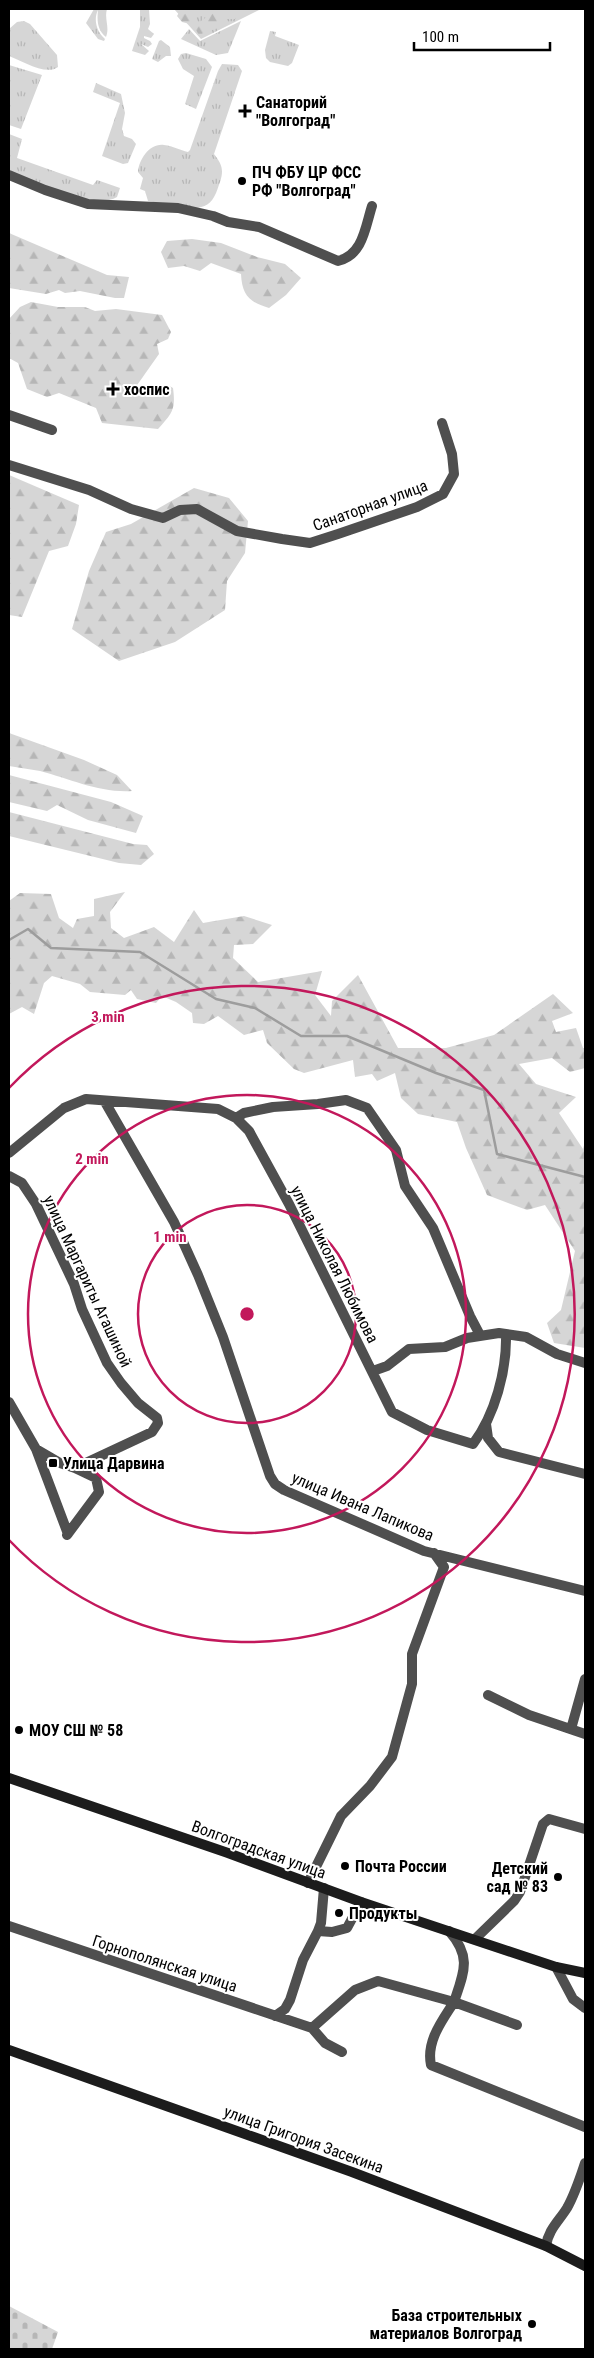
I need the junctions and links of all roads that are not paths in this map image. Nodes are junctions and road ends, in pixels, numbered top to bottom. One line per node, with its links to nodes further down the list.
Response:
1 (9, 174): 2 (street)
2 (372, 206)
3 (9, 415): 5 (street)
4 (442, 423): 6 (street, Санаторная улица)
5 (52, 430)
6 (9, 465)
7 (105, 1102): 8 (street); 9 (street); 20 (street, улица Ивана Лапикова)
8 (236, 1118): 12 (street); 14 (street, улица Николая Любимова)
9 (9, 1153)
10 (9, 1176): 18 (street, улица Маргариты Агашиной)
11 (506, 1334): 12 (street); 13 (street); 16 (street)
12 (480, 1335): 14 (street)
13 (585, 1363)
14 (373, 1371): 16 (street, улица Николая Любимова)
15 (9, 1402): 17 (street)
16 (486, 1423): 19 (street)
17 (36, 1449): 18 (street); 18 (street)
18 (76, 1468)
19 (585, 1474)
20 (434, 1552): 21 (street, улица Ивана Лапикова); 22 (street)
21 (463, 1560): 22 (street); 23 (street, улица Ивана Лапикова)
22 (442, 1574): 30 (street)
23 (585, 1591)
24 (585, 1679): 26 (street)
25 (488, 1695): 26 (street)
26 (571, 1729): 27 (street)
27 (585, 1734)
28 (9, 1778): 30 (street, Волгоградская улица)
29 (585, 1829): 36 (street)
30 (308, 1883): 31 (street, Волгоградская улица)
31 (324, 1888): 32 (street, Волгоградская улица); 34 (street)
32 (361, 1902): 34 (street); 35 (street, Волгоградская улица)
33 (9, 1926): 41 (street, Горнополянская улица)
34 (318, 1930): 41 (street)
35 (449, 1931): 36 (street, Волгоградская улица); 39 (street)
36 (475, 1939): 37 (street, Волгоградская улица)
37 (556, 1967): 38 (street, Волгоградская улица); 40 (street)
38 (585, 1973)
39 (454, 2002): 42 (street); 43 (street); 46 (street)
40 (585, 2008)
41 (275, 2016): 43 (street, Горнополянская улица)
42 (516, 2025)
43 (312, 2028): 45 (street)
44 (9, 2050): 48 (street, улица Григория Засекина)
45 (342, 2052)
46 (585, 2127)
47 (585, 2163): 48 (street)
48 (546, 2246): 49 (street, улица Григория Засекина)
49 (585, 2266)

